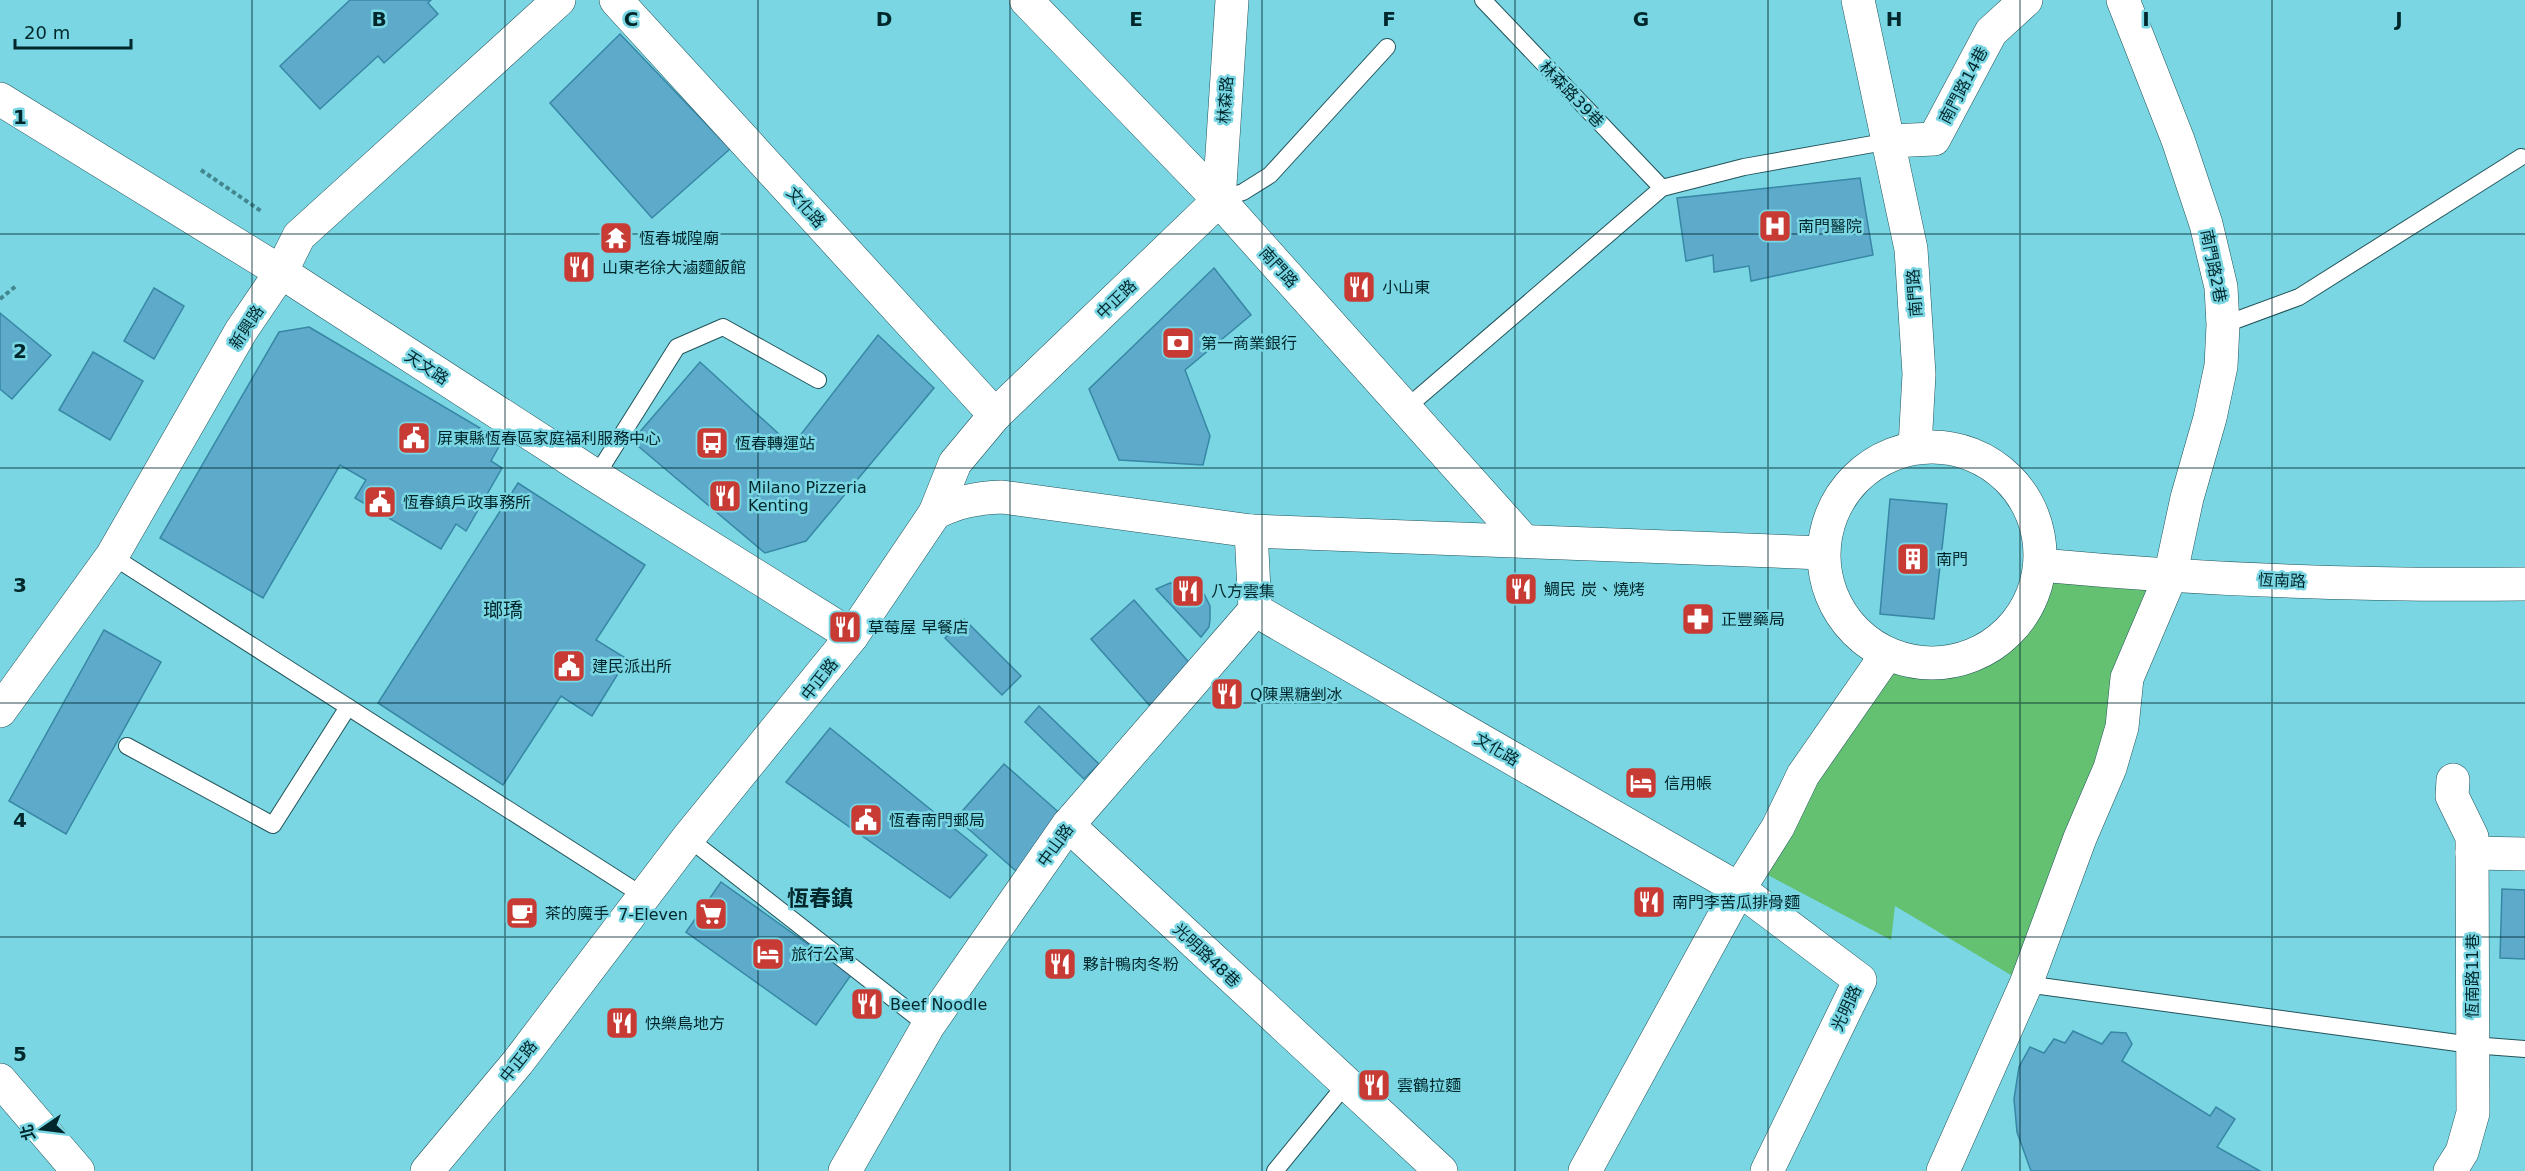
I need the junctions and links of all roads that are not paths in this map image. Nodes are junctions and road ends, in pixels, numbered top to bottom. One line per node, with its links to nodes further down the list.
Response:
1 (559, 0): 15 (street, 新興路)
2 (616, 0): 19 (street, 文化路)
3 (1026, 0): 14 (street, 南門路)
4 (1232, 0): 14 (street, 林森路)
5 (1483, 0): 13 (lane, 林森路39巷)
6 (1858, 0): 11 (street)
7 (2026, 0): 11 (street, 南門路14巷)
8 (2122, 0): 16 (street, 南門路2巷)
9 (1387, 47): 14 (lane)
10 (0, 99): 15 (street, 天文路)
11 (1890, 141): 13 (lane); 20 (street, 南門路)
12 (2521, 157): 16 (lane)
13 (1662, 188): 18 (lane)
14 (1219, 200): 18 (street, 南門路); 19 (street, 中正路)
15 (281, 272): 21 (street, 天文路); 26 (street, 新興路)
16 (2223, 325): 28 (street, 南門路2巷)
17 (818, 380): 21 (lane)
18 (1405, 409): 24 (street, 南門路)
19 (995, 415): 22 (street, 中正路)
20 (1915, 447): 25 (street); 27 (street)
21 (596, 476): 31 (street, 天文路)
22 (935, 513): 23 (street); 31 (street, 中正路)
23 (1251, 531): 24 (street); 30 (street)
24 (1524, 541): 25 (street)
25 (1823, 553): 32 (street)
26 (112, 556): 33 (street, 新興路); 34 (lane)
27 (2040, 565): 28 (street, 恆南路); 32 (street)
28 (2170, 577): 29 (street, 恆南路); 43 (street, 南門路2巷)
29 (2525, 584)
30 (1255, 610): 37 (street, 中山路); 41 (street, 文化路)
31 (852, 636): 38 (street, 中正路)
32 (1887, 654): 41 (street)
33 (1, 706)
34 (348, 707): 35 (lane); 42 (lane)
35 (127, 746)
36 (2453, 780): 39 (street, 恆南路11巷)
37 (1068, 825): 44 (street, 中山路); 48 (street, 光明路48巷)
38 (688, 838): 42 (street, 中正路); 44 (lane)
39 (2472, 854): 40 (street); 45 (street, 恆南路11巷)
40 (2525, 854)
41 (1739, 889): 55 (street); 56 (street, 光明路)
42 (645, 897): 51 (street, 中正路)
43 (2026, 984): 45 (lane); 49 (street, 南門路2巷)
44 (928, 1026): 52 (street, 中山路)
45 (2472, 1045): 46 (lane); 57 (street, 恆南路11巷)
46 (2525, 1048)
47 (0, 1080): 50 (street)
48 (1346, 1084): 53 (lane); 54 (street, 光明路48巷)
49 (1947, 1170)
50 (78, 1171)
51 (427, 1171)
52 (844, 1171)
53 (1275, 1171)
54 (1441, 1171)
55 (1585, 1171)
56 (1767, 1171)
57 (2450, 1171)

